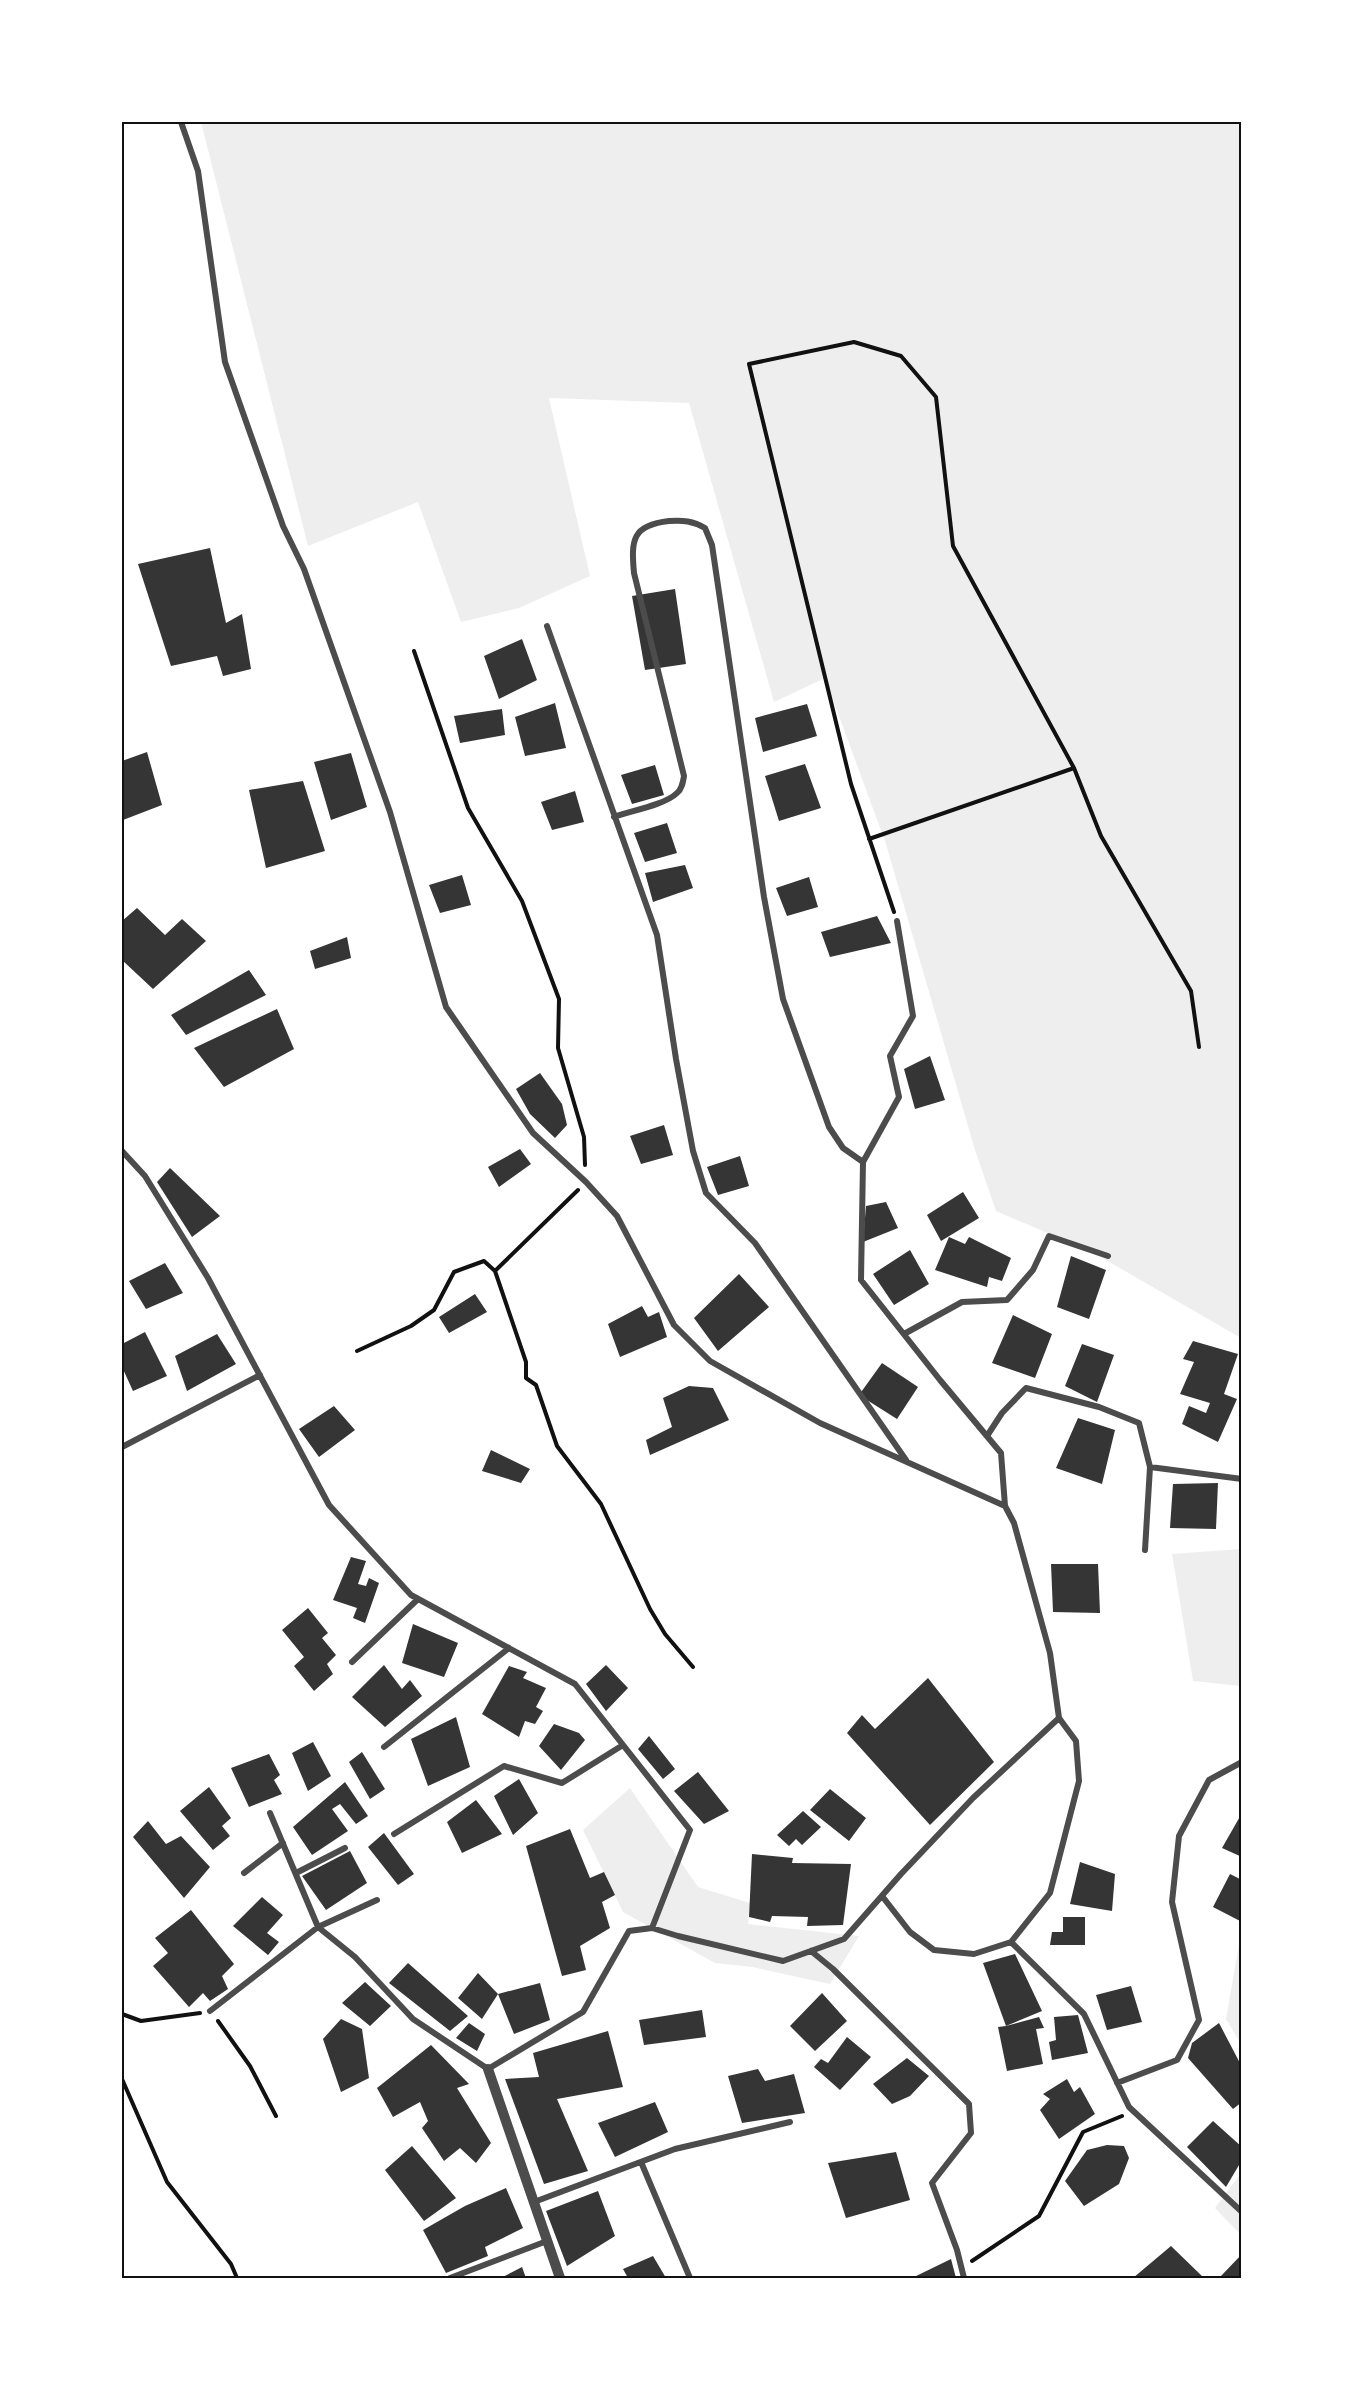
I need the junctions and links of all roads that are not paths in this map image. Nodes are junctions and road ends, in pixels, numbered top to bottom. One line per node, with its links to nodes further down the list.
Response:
1 (181, 122): 12 (street)
2 (547, 626): 3 (street)
3 (614, 817): 6 (street); 12 (street)
4 (897, 921): 6 (street)
5 (122, 1151): 9 (street)
6 (863, 1162): 8 (street)
7 (1108, 1256): 8 (street)
8 (904, 1334): 10 (street)
9 (260, 1375): 11 (street); 17 (street)
10 (987, 1436): 13 (street); 15 (street)
11 (122, 1447)
12 (907, 1460): 15 (street)
13 (1150, 1467): 14 (street); 16 (street)
14 (1242, 1479)
15 (1005, 1506): 20 (street)
16 (1145, 1550)
17 (418, 1599): 18 (street); 19 (street)
18 (509, 1648): 21 (street); 22 (street)
19 (352, 1662)
20 (1059, 1718): 30 (street); 34 (street)
21 (623, 1745): 25 (street); 33 (street)
22 (384, 1747)
23 (1242, 1762): 38 (street)
24 (270, 1813): 26 (street)
25 (394, 1834)
26 (283, 1843): 28 (street); 29 (street)
27 (345, 1848): 29 (street)
28 (244, 1873)
29 (296, 1873): 32 (street)
30 (882, 1896): 34 (street); 35 (street)
31 (377, 1900): 32 (street)
32 (318, 1927): 36 (street); 37 (street)
33 (652, 1928): 35 (street); 37 (street)
34 (1011, 1942): 38 (street)
35 (811, 1951): 47 (street)
36 (210, 2012)
37 (488, 2069): 41 (street)
38 (1117, 2083): 42 (street)
39 (790, 2122): 40 (street)
40 (641, 2162): 41 (street); 46 (street)
41 (534, 2202): 43 (street)
42 (1242, 2212)
43 (547, 2241): 44 (street); 45 (street)
44 (450, 2278)
45 (560, 2278)
46 (690, 2278)
47 (964, 2278)

